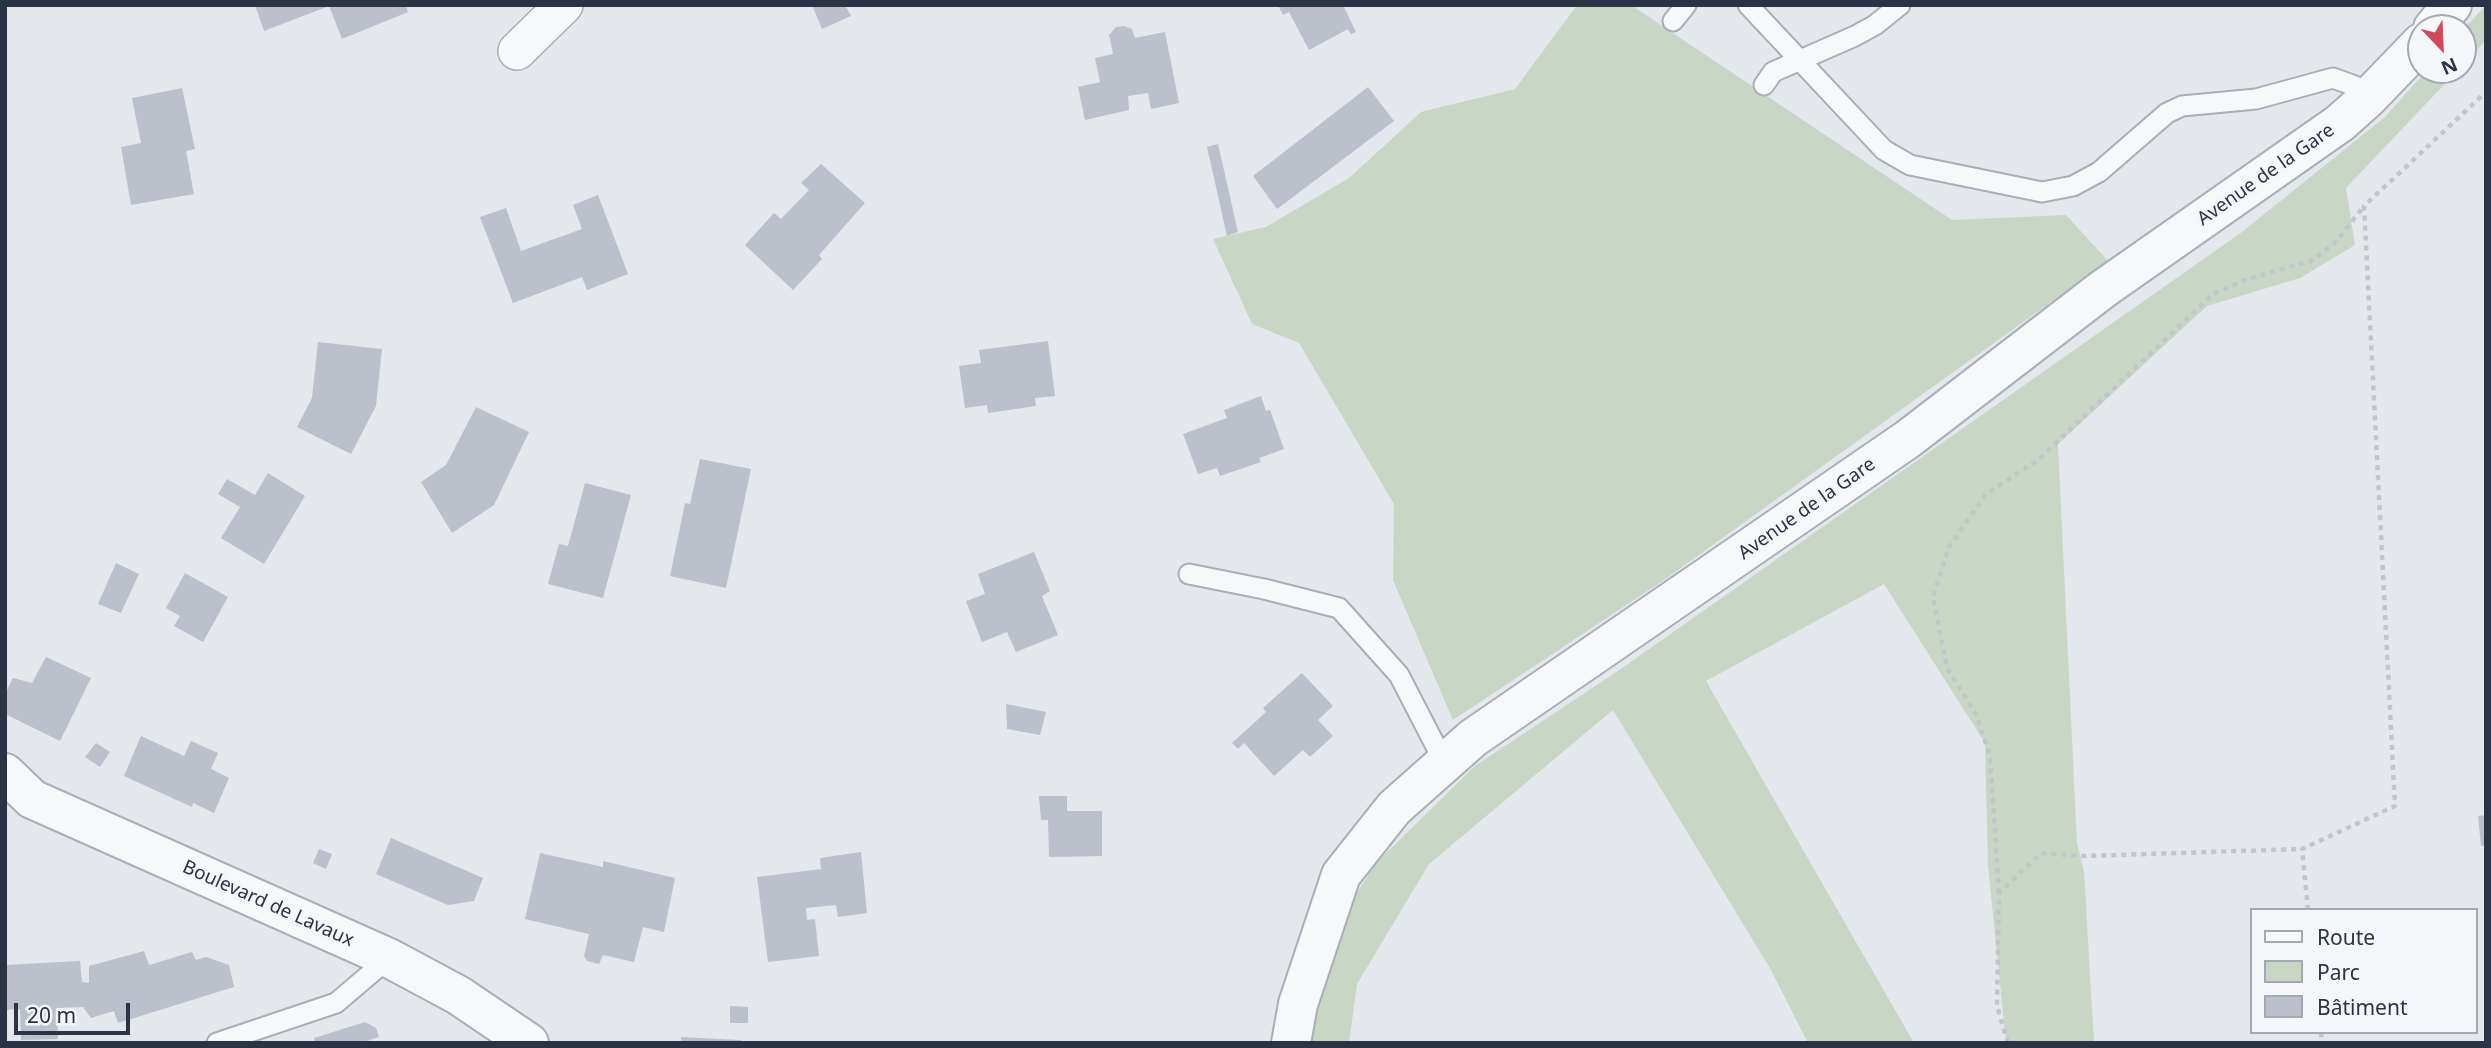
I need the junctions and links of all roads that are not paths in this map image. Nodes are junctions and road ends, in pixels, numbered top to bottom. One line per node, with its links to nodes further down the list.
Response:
1 (564, 5): 6 (street)
2 (1686, 5): 5 (lane)
3 (1748, 5): 8 (lane)
4 (1900, 5): 8 (lane)
5 (1672, 21)
6 (517, 51)
7 (2407, 58): 10 (street, Avenue de la Gare)
8 (1797, 60): 9 (lane); 10 (lane)
9 (1764, 85)
10 (2368, 98): 12 (street, Avenue de la Gare)
11 (1189, 574): 12 (lane)
12 (1445, 765): 17 (street, Avenue de la Gare)
13 (5, 773): 14 (street, Boulevard de Lavaux)
14 (389, 958): 15 (lane); 16 (street, Boulevard de Lavaux)
15 (217, 1043)
16 (528, 1043)
17 (1292, 1043)

